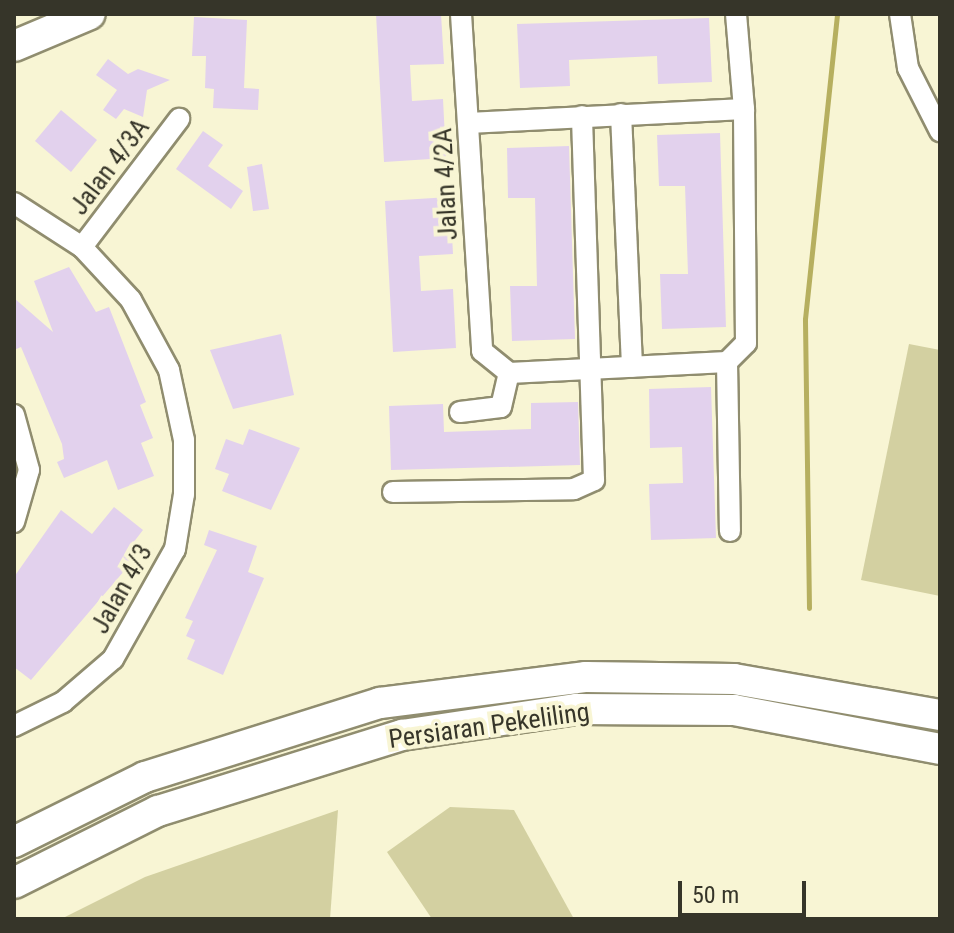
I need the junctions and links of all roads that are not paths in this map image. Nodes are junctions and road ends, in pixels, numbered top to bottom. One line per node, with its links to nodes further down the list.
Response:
1 (90, 14): 5 (main road)
2 (461, 14): 10 (street, Jalan 4/2A)
3 (736, 14): 6 (street)
4 (900, 14): 11 (street)
5 (14, 46)
6 (744, 109): 7 (street); 14 (street)
7 (621, 114): 8 (street); 15 (street)
8 (582, 116): 10 (street); 16 (street)
9 (179, 119): 13 (street, Jalan 4/3A)
10 (468, 123): 17 (street, Jalan 4/2A)
11 (940, 131)
12 (14, 203): 13 (street, Jalan 4/3)
13 (82, 247): 24 (street, Jalan 4/3)
14 (727, 362): 15 (street); 22 (street)
15 (632, 367): 16 (street)
16 (594, 369): 17 (street); 20 (street)
17 (509, 373): 18 (street)
18 (460, 412)
19 (14, 415): 21 (street)
20 (393, 492)
21 (14, 522)
22 (730, 531)
23 (940, 715): 26 (main road, Persiaran Pekeliling)
24 (14, 726)
25 (940, 749): 27 (main road, Persiaran Pekeliling)
26 (14, 842)
27 (14, 883)

